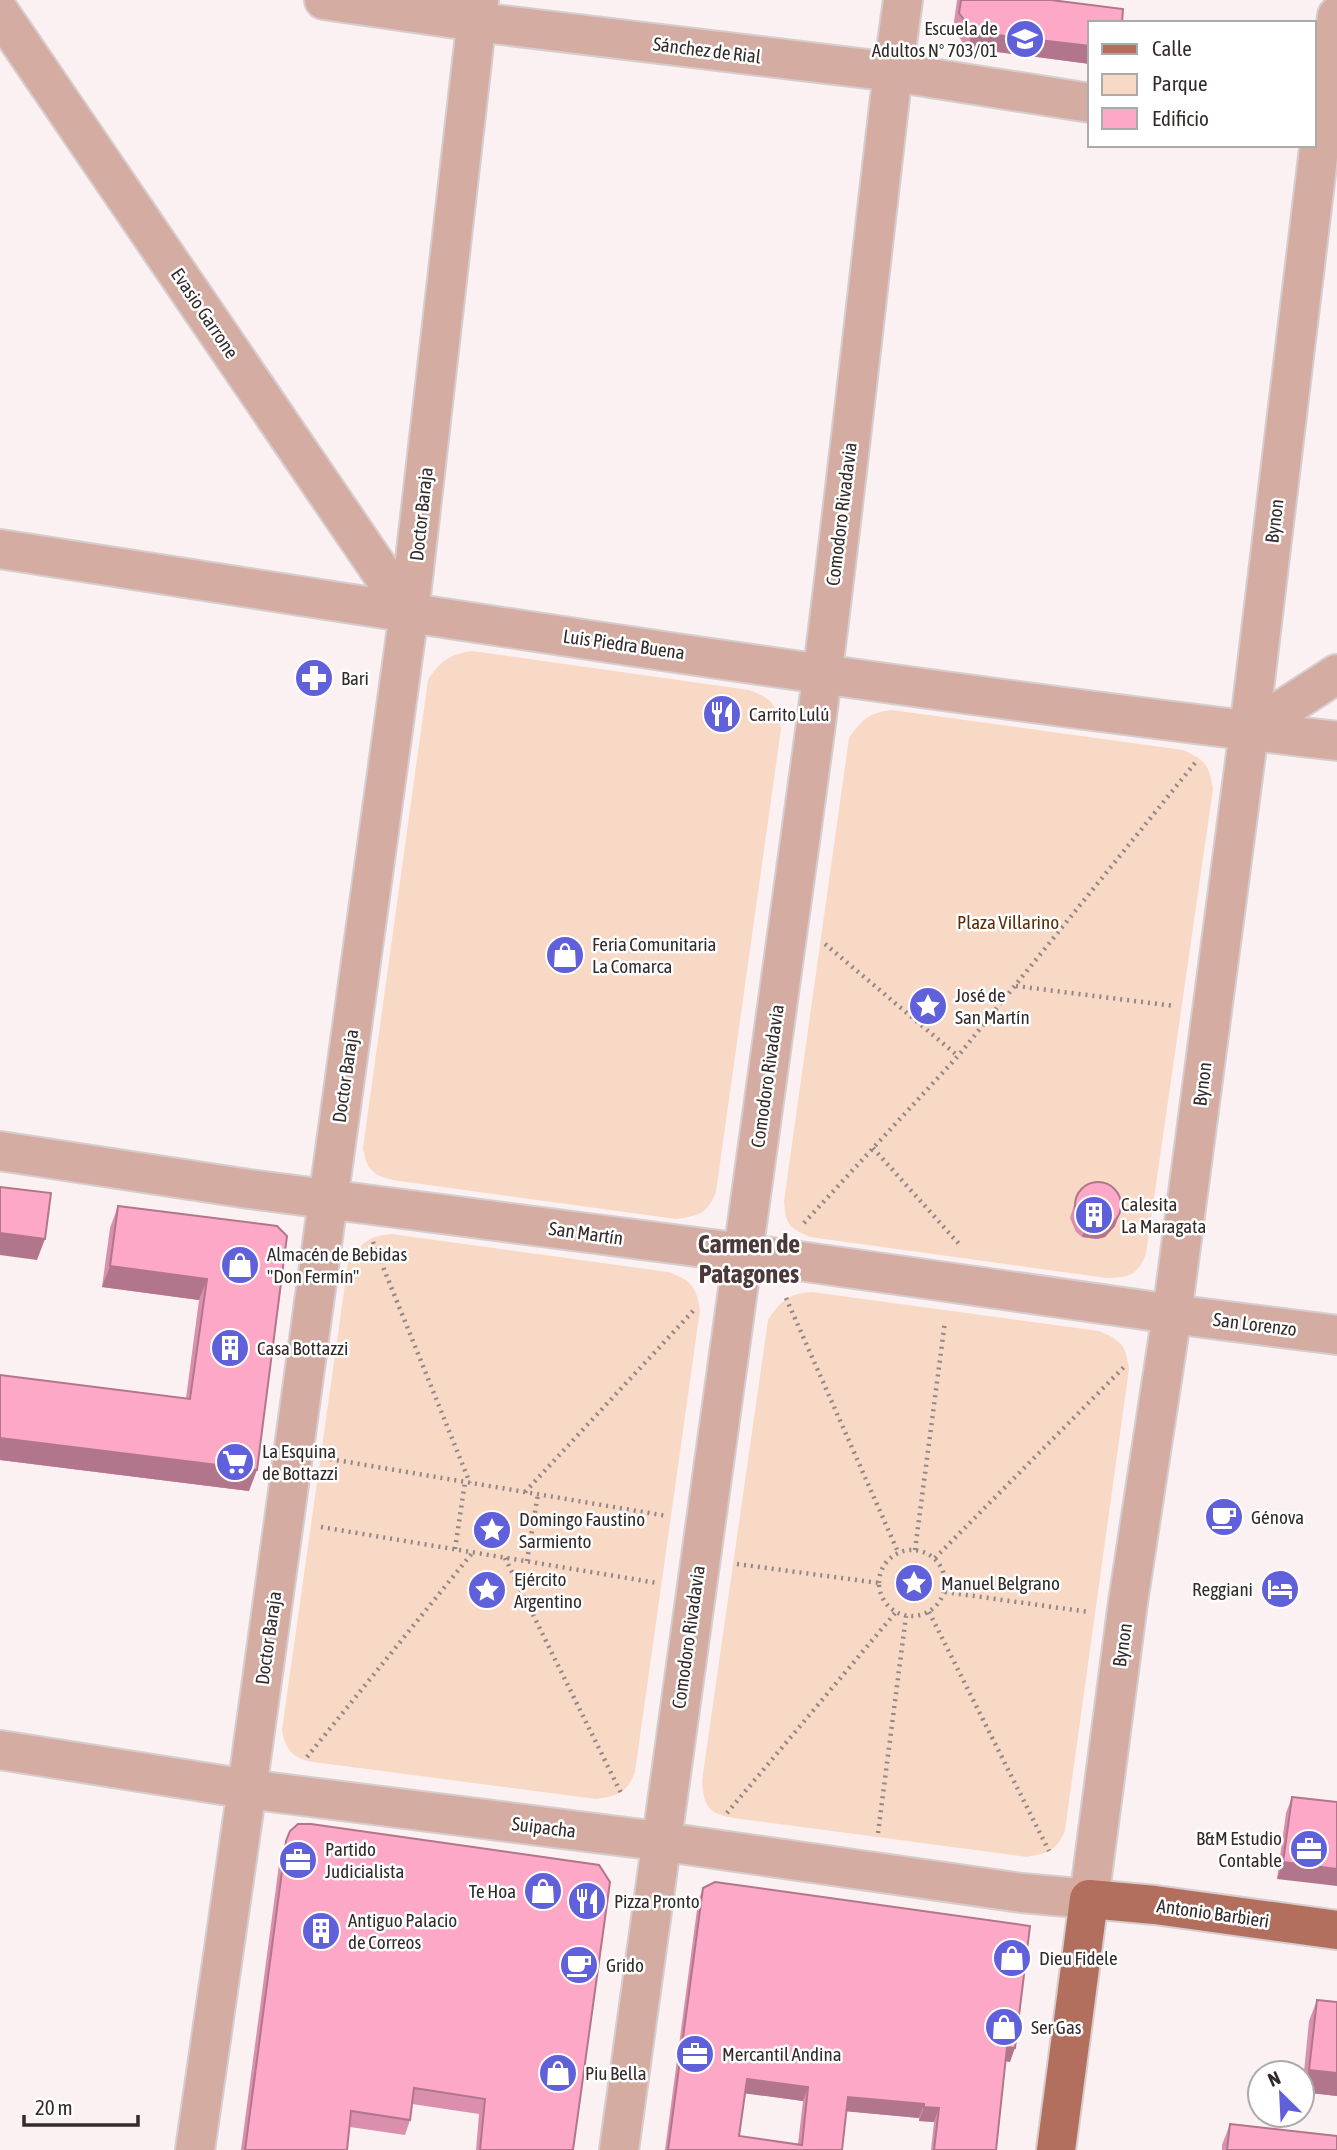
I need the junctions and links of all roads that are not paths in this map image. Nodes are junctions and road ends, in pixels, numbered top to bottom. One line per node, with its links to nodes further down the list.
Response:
1 (324, 0): 3 (street, Sánchez de Rial)
2 (903, 0): 6 (street, Comodoro Rivadavia)
3 (478, 11): 6 (street, Sánchez de Rial); 10 (street, Doctor Baraja)
4 (0, 13): 10 (street, Evasio Garrone)
5 (1337, 16): 8 (street, Bynon)
6 (893, 72): 7 (street, Sánchez de Rial); 11 (street, Comodoro Rivadavia)
7 (1088, 103)
8 (1324, 140): 13 (street, Bynon)
9 (0, 549): 10 (street, Luis Piedra Buena)
10 (409, 613): 11 (street, Luis Piedra Buena); 16 (street, Doctor Baraja)
11 (822, 673): 13 (street, Luis Piedra Buena); 17 (street, Comodoro Rivadavia)
12 (1337, 674): 13 (street)
13 (1249, 731): 14 (street, Luis Piedra Buena); 18 (street, Bynon)
14 (1337, 741)
15 (0, 1151): 16 (street, San Martín)
16 (328, 1198): 17 (street, San Martín); 21 (street, Doctor Baraja)
17 (743, 1253): 18 (street, San Martín); 22 (street, Comodoro Rivadavia)
18 (1172, 1314): 19 (street, San Lorenzo); 23 (street, Bynon)
19 (1337, 1335)
20 (0, 1750): 21 (street, Suipacha)
21 (247, 1789): 22 (street, Suipacha); 25 (street, Doctor Baraja)
22 (658, 1841): 23 (street, Suipacha); 26 (street, Comodoro Rivadavia)
23 (1089, 1899): 24 (main road, Antonio Barbieri); 27 (main road, Bynon)
24 (1337, 1930)
25 (195, 2150)
26 (618, 2150)
27 (1056, 2150)

